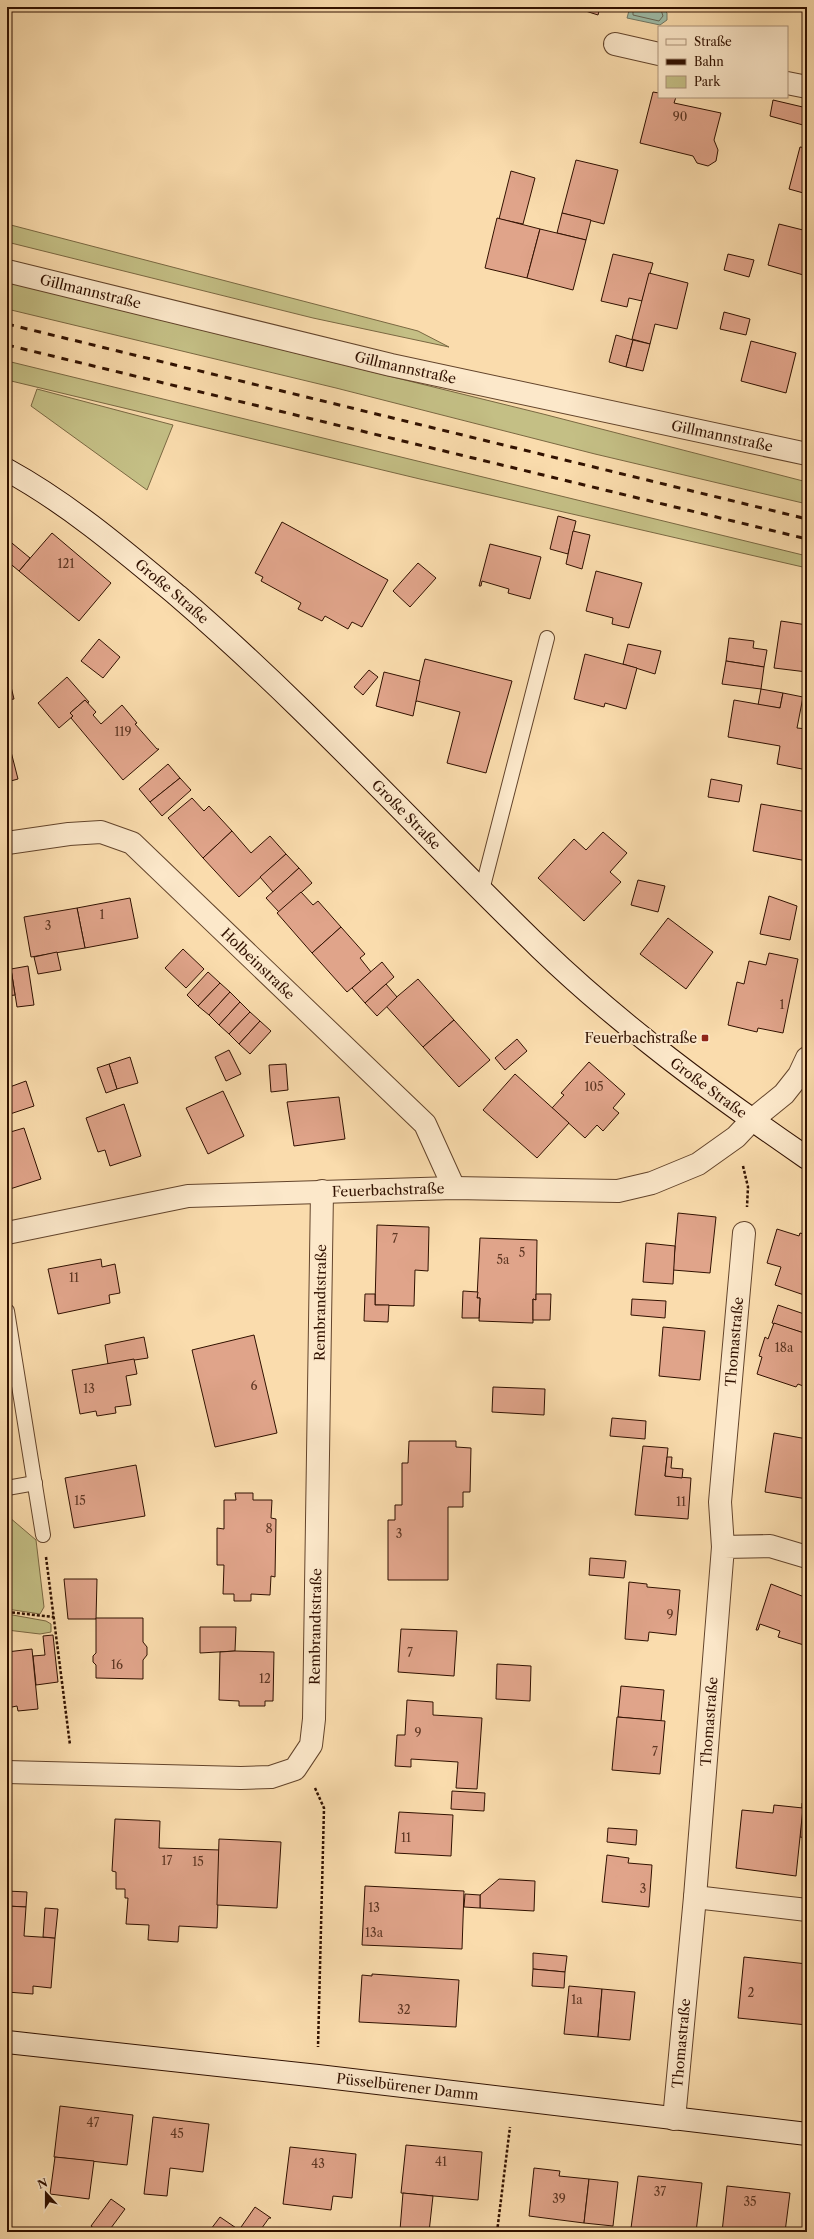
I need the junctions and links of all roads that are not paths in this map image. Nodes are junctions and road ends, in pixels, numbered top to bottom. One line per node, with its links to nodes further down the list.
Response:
1 (615, 44): 2 (street)
2 (658, 54)
3 (788, 83): 4 (street)
4 (807, 87)
5 (7, 271): 6 (street, Gillmannstraße)
6 (807, 454)
7 (7, 470): 10 (street, Große Straße)
8 (547, 638): 10 (lane)
9 (7, 843): 14 (street, Holbeinstraße)
10 (482, 890): 12 (street, Große Straße)
11 (807, 1058): 12 (street, Feuerbachstraße)
12 (752, 1120): 13 (street, Große Straße); 14 (street, Feuerbachstraße)
13 (807, 1158)
14 (454, 1188): 15 (street, Feuerbachstraße)
15 (322, 1190): 16 (street, Feuerbachstraße); 24 (street, Rembrandtstraße)
16 (7, 1233)
17 (744, 1233): 22 (street, Thomastraße)
18 (7, 1311): 19 (lane)
19 (35, 1483): 20 (lane); 21 (lane)
20 (7, 1488)
21 (43, 1535)
22 (723, 1546): 23 (street); 25 (street, Thomastraße)
23 (807, 1557)
24 (7, 1772)
25 (695, 1897): 26 (street); 28 (street, Thomastraße)
26 (807, 1910)
27 (7, 2042): 28 (street, Püsselbürener Damm)
28 (674, 2119): 29 (street, Püsselbürener Damm)
29 (807, 2134)

